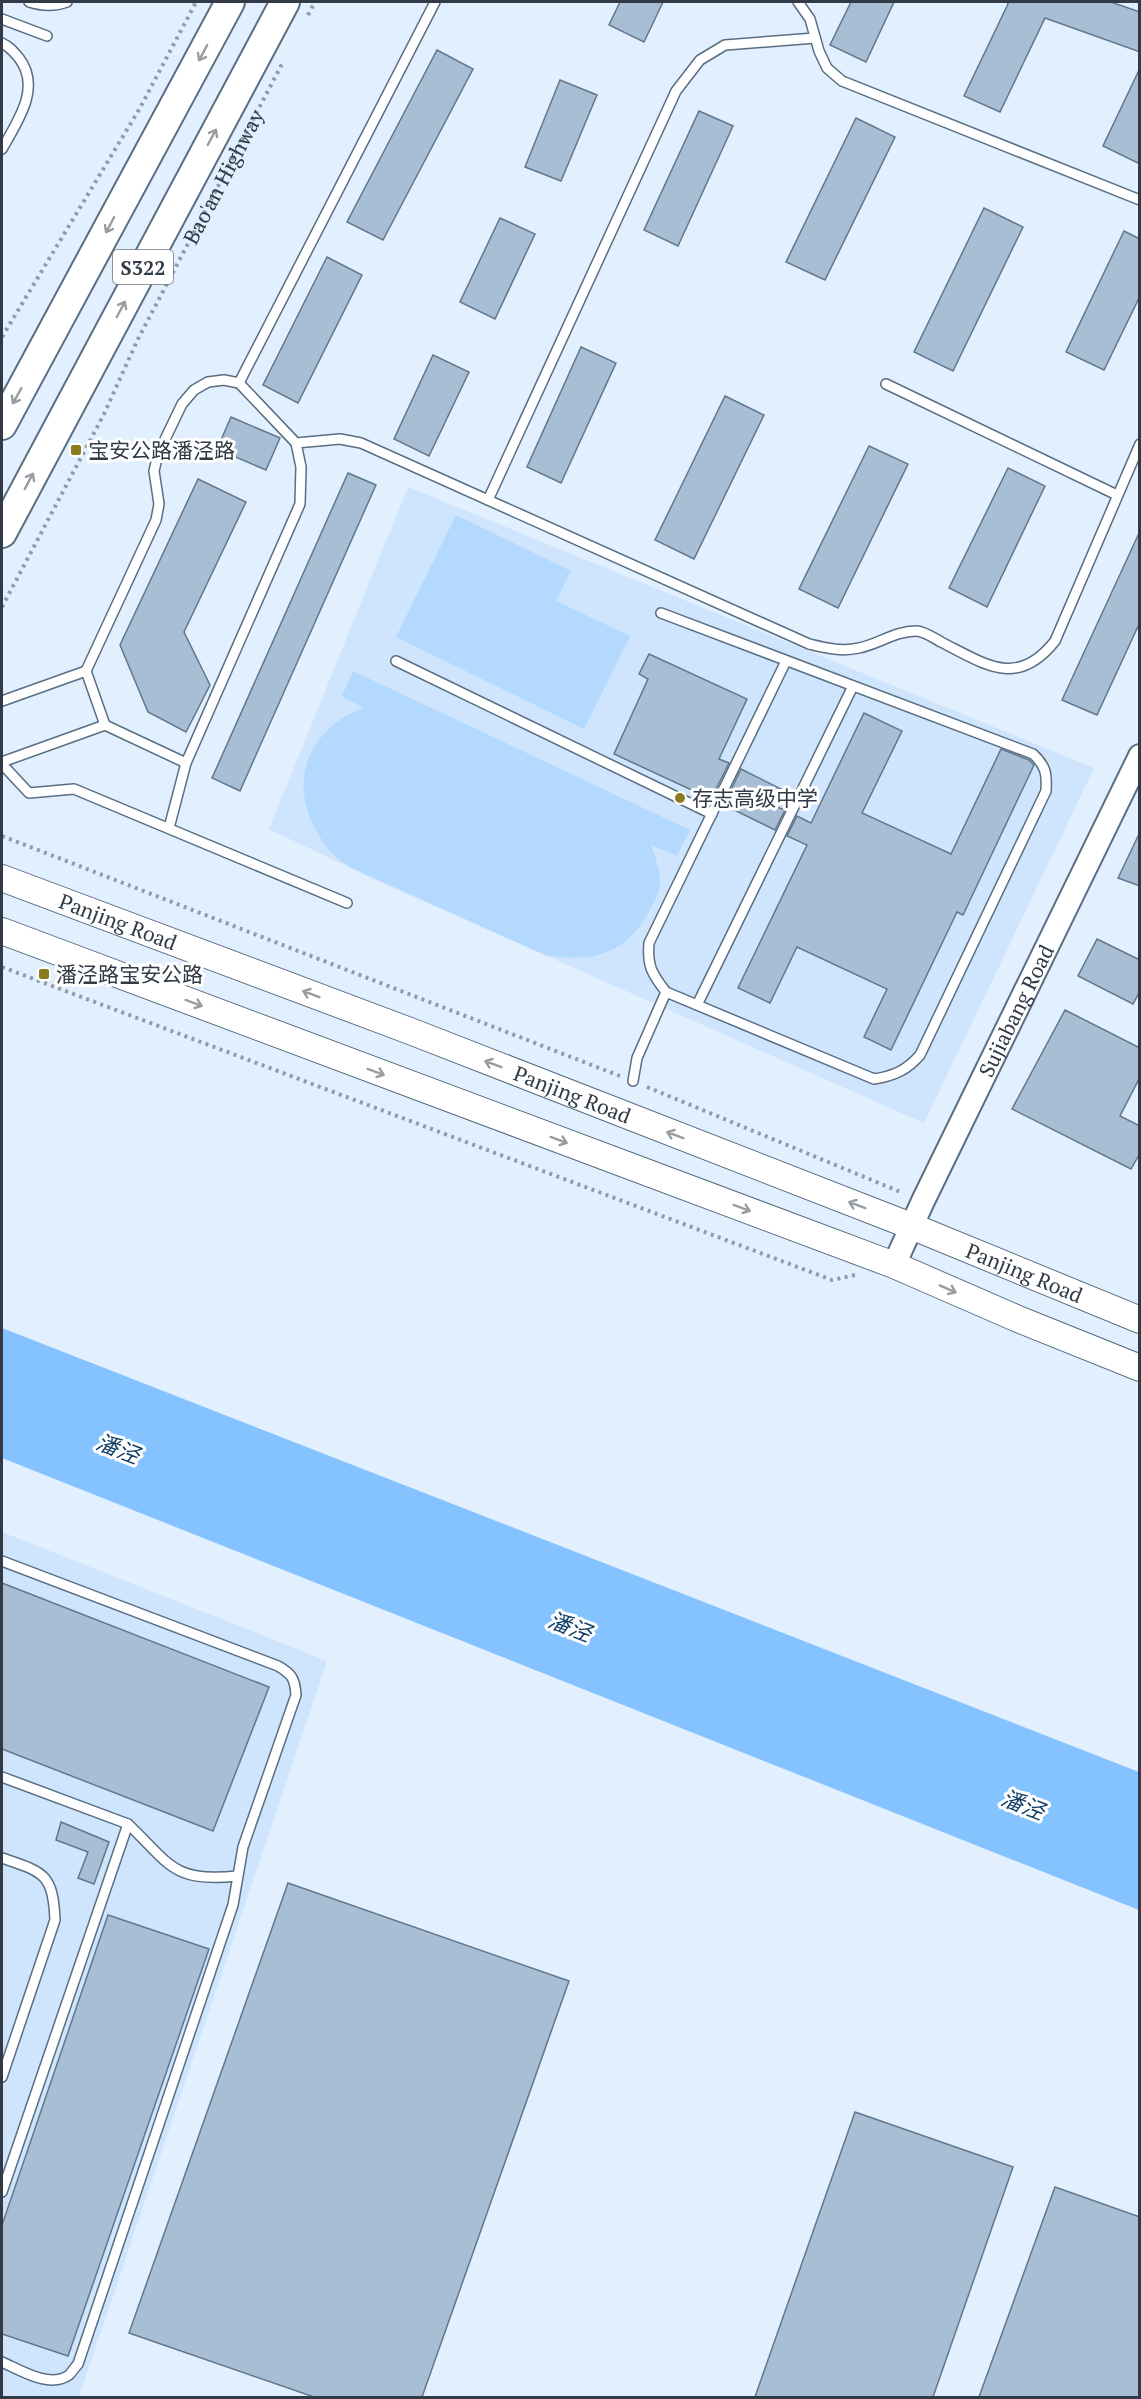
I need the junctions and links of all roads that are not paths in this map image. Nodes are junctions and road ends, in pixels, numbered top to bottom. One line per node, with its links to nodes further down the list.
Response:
1 (29, 2): 2 (lane)
2 (67, 2)
3 (230, 2): 15 (main road, S322, one-way to 15)
4 (285, 2): 20 (main road, Bao'an Highway / S322, one-way to 4)
5 (435, 2): 13 (lane)
6 (798, 2): 9 (lane)
7 (2, 20): 8 (lane)
8 (47, 36)
9 (815, 38): 12 (lane); 19 (lane)
10 (2, 43): 11 (lane)
11 (2, 149)
12 (1140, 200)
13 (239, 383): 16 (lane); 24 (lane)
14 (886, 384): 18 (lane)
15 (2, 425)
16 (296, 443): 19 (lane); 30 (lane)
17 (1140, 444): 18 (lane)
18 (1117, 495): 19 (lane)
19 (488, 500)
20 (2, 533)
21 (661, 613): 23 (lane)
22 (396, 661): 31 (lane)
23 (786, 661): 25 (lane); 31 (lane)
24 (86, 671): 26 (lane); 27 (lane)
25 (853, 686): 37 (lane); 37 (lane)
26 (2, 701)
27 (105, 725): 29 (lane); 30 (lane)
28 (1140, 756): 39 (street, Sujiabang Road)
29 (2, 763): 32 (lane)
30 (186, 763): 32 (lane)
31 (712, 814): 36 (lane)
32 (170, 828): 34 (lane)
33 (2, 878): 39 (main road, Panjing Road, one-way to 33)
34 (347, 903)
35 (2, 931): 40 (main road, Panjing Road, one-way to 40)
36 (666, 992): 37 (lane); 38 (lane)
37 (697, 1005)
38 (633, 1081)
39 (911, 1226): 40 (street, Sujiabang Road); 41 (main road, Panjing Road)
40 (894, 1265): 42 (main road, Panjing Road, one-way to 42)
41 (1140, 1320)
42 (1140, 1368)
43 (2, 1561): 47 (lane)
44 (2, 1777): 45 (lane)
45 (128, 1824): 47 (lane); 49 (lane)
46 (2, 1858): 48 (lane)
47 (237, 1876): 50 (lane)
48 (2, 2077)
49 (2, 2192)
50 (2, 2362)

